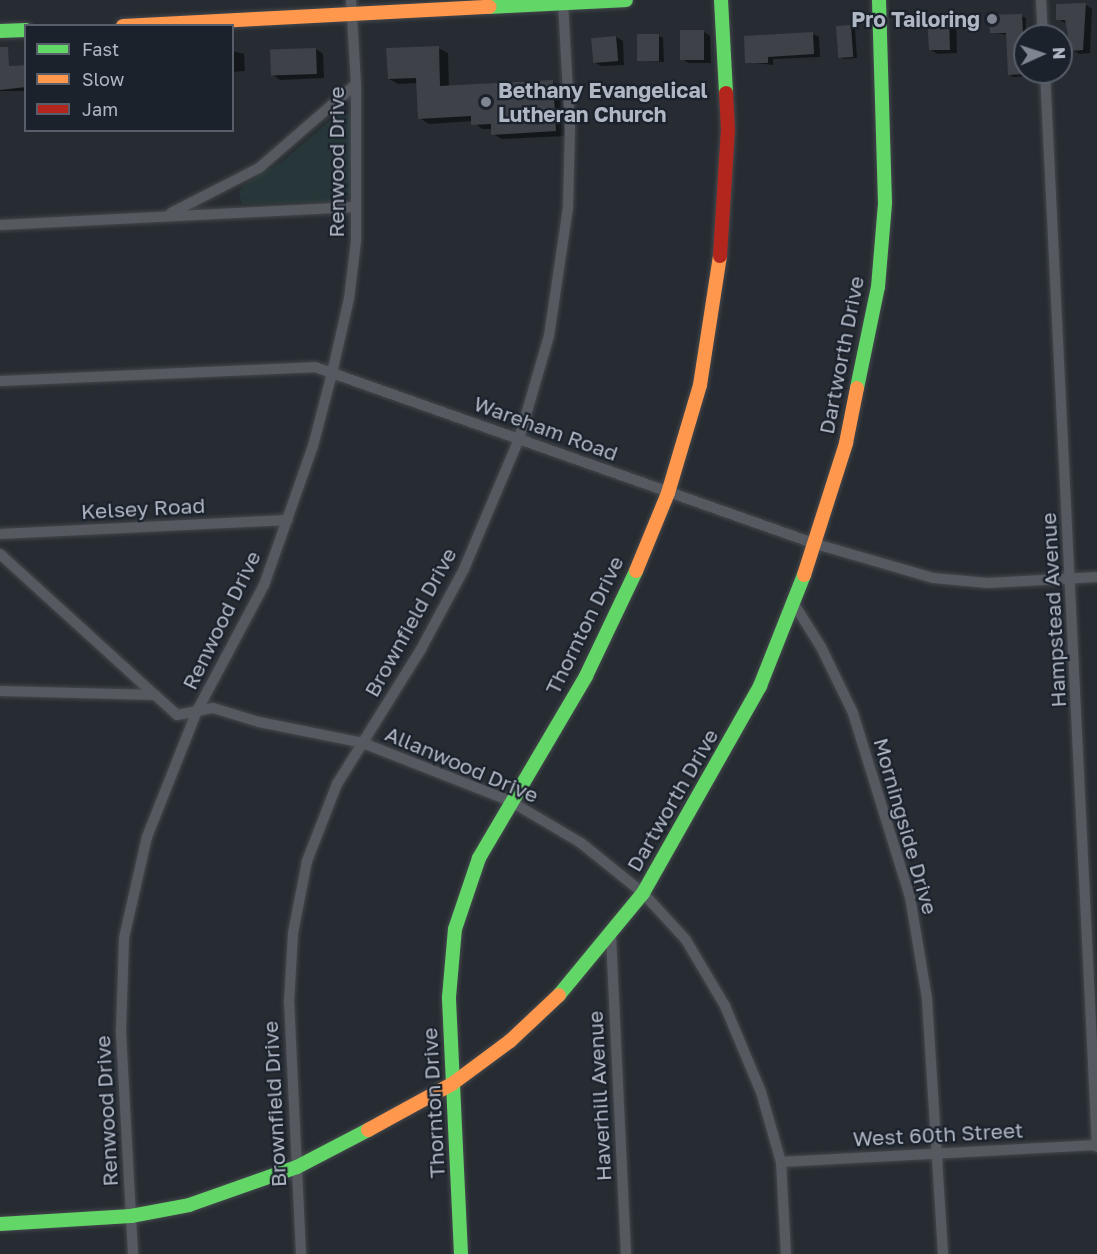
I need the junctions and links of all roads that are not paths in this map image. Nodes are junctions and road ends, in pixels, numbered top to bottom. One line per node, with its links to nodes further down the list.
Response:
1 (351, 0): 8 (street, Renwood Drive)
2 (627, 0): 7 (street)
3 (721, 0): 21 (street, Thornton Drive)
4 (879, 0): 24 (street, Dartworth Drive)
5 (1041, 0): 10 (street)
6 (512, 3): 7 (street); 8 (street)
7 (563, 3): 20 (street, Brownfield Drive)
8 (352, 14): 9 (street); 13 (street, Renwood Drive)
9 (161, 24)
10 (1042, 24)
11 (24, 30): 12 (street)
12 (0, 31)
13 (356, 84): 15 (street, Renwood Drive); 16 (street)
14 (1045, 84): 27 (street, Hampstead Avenue)
15 (356, 207): 16 (street); 18 (street, Renwood Drive)
16 (168, 215): 17 (street)
17 (0, 225)
18 (332, 373): 19 (street, Wareham Road); 20 (street, Wareham Road); 22 (street, Renwood Drive)
19 (0, 381)
20 (519, 439): 21 (street, Wareham Road); 32 (street, Brownfield Drive)
21 (668, 493): 24 (street, Wareham Road); 33 (street, Thornton Drive)
22 (288, 520): 23 (street, Kelsey Road); 31 (street, Renwood Drive)
23 (0, 534)
24 (816, 544): 27 (street, Wareham Road); 28 (street, Dartworth Drive)
25 (0, 554): 30 (street)
26 (1097, 577): 27 (street, Wareham Road)
27 (1071, 579): 37 (street, Hampstead Avenue)
28 (794, 604): 34 (street, Dartworth Drive); 38 (street, Morningside Drive)
29 (0, 691): 30 (street)
30 (155, 695): 31 (street, Allanwood Drive)
31 (197, 711): 32 (street, Allanwood Drive); 41 (street, Renwood Drive)
32 (363, 743): 33 (street, Allanwood Drive); 40 (street, Brownfield Drive)
33 (510, 801): 34 (street, Allanwood Drive); 36 (street, Thornton Drive)
34 (644, 893): 35 (street, Dartworth Drive); 39 (street, Allanwood Drive)
35 (611, 936): 36 (street, Dartworth Drive); 46 (street, Haverhill Avenue)
36 (452, 1084): 40 (street, Dartworth Drive); 45 (street, Thornton Drive)
37 (1097, 1146): 38 (street, West 60th Street)
38 (939, 1154): 39 (street, West 60th Street); 48 (street, Morningside Drive)
39 (781, 1162): 47 (street, Allanwood Drive)
40 (297, 1167): 41 (street, Dartworth Drive); 44 (street, Brownfield Drive)
41 (131, 1216): 42 (street, Dartworth Drive); 43 (street, Renwood Drive)
42 (0, 1224)
43 (133, 1254)
44 (301, 1254)
45 (461, 1254)
46 (626, 1254)
47 (786, 1254)
48 (944, 1254)

